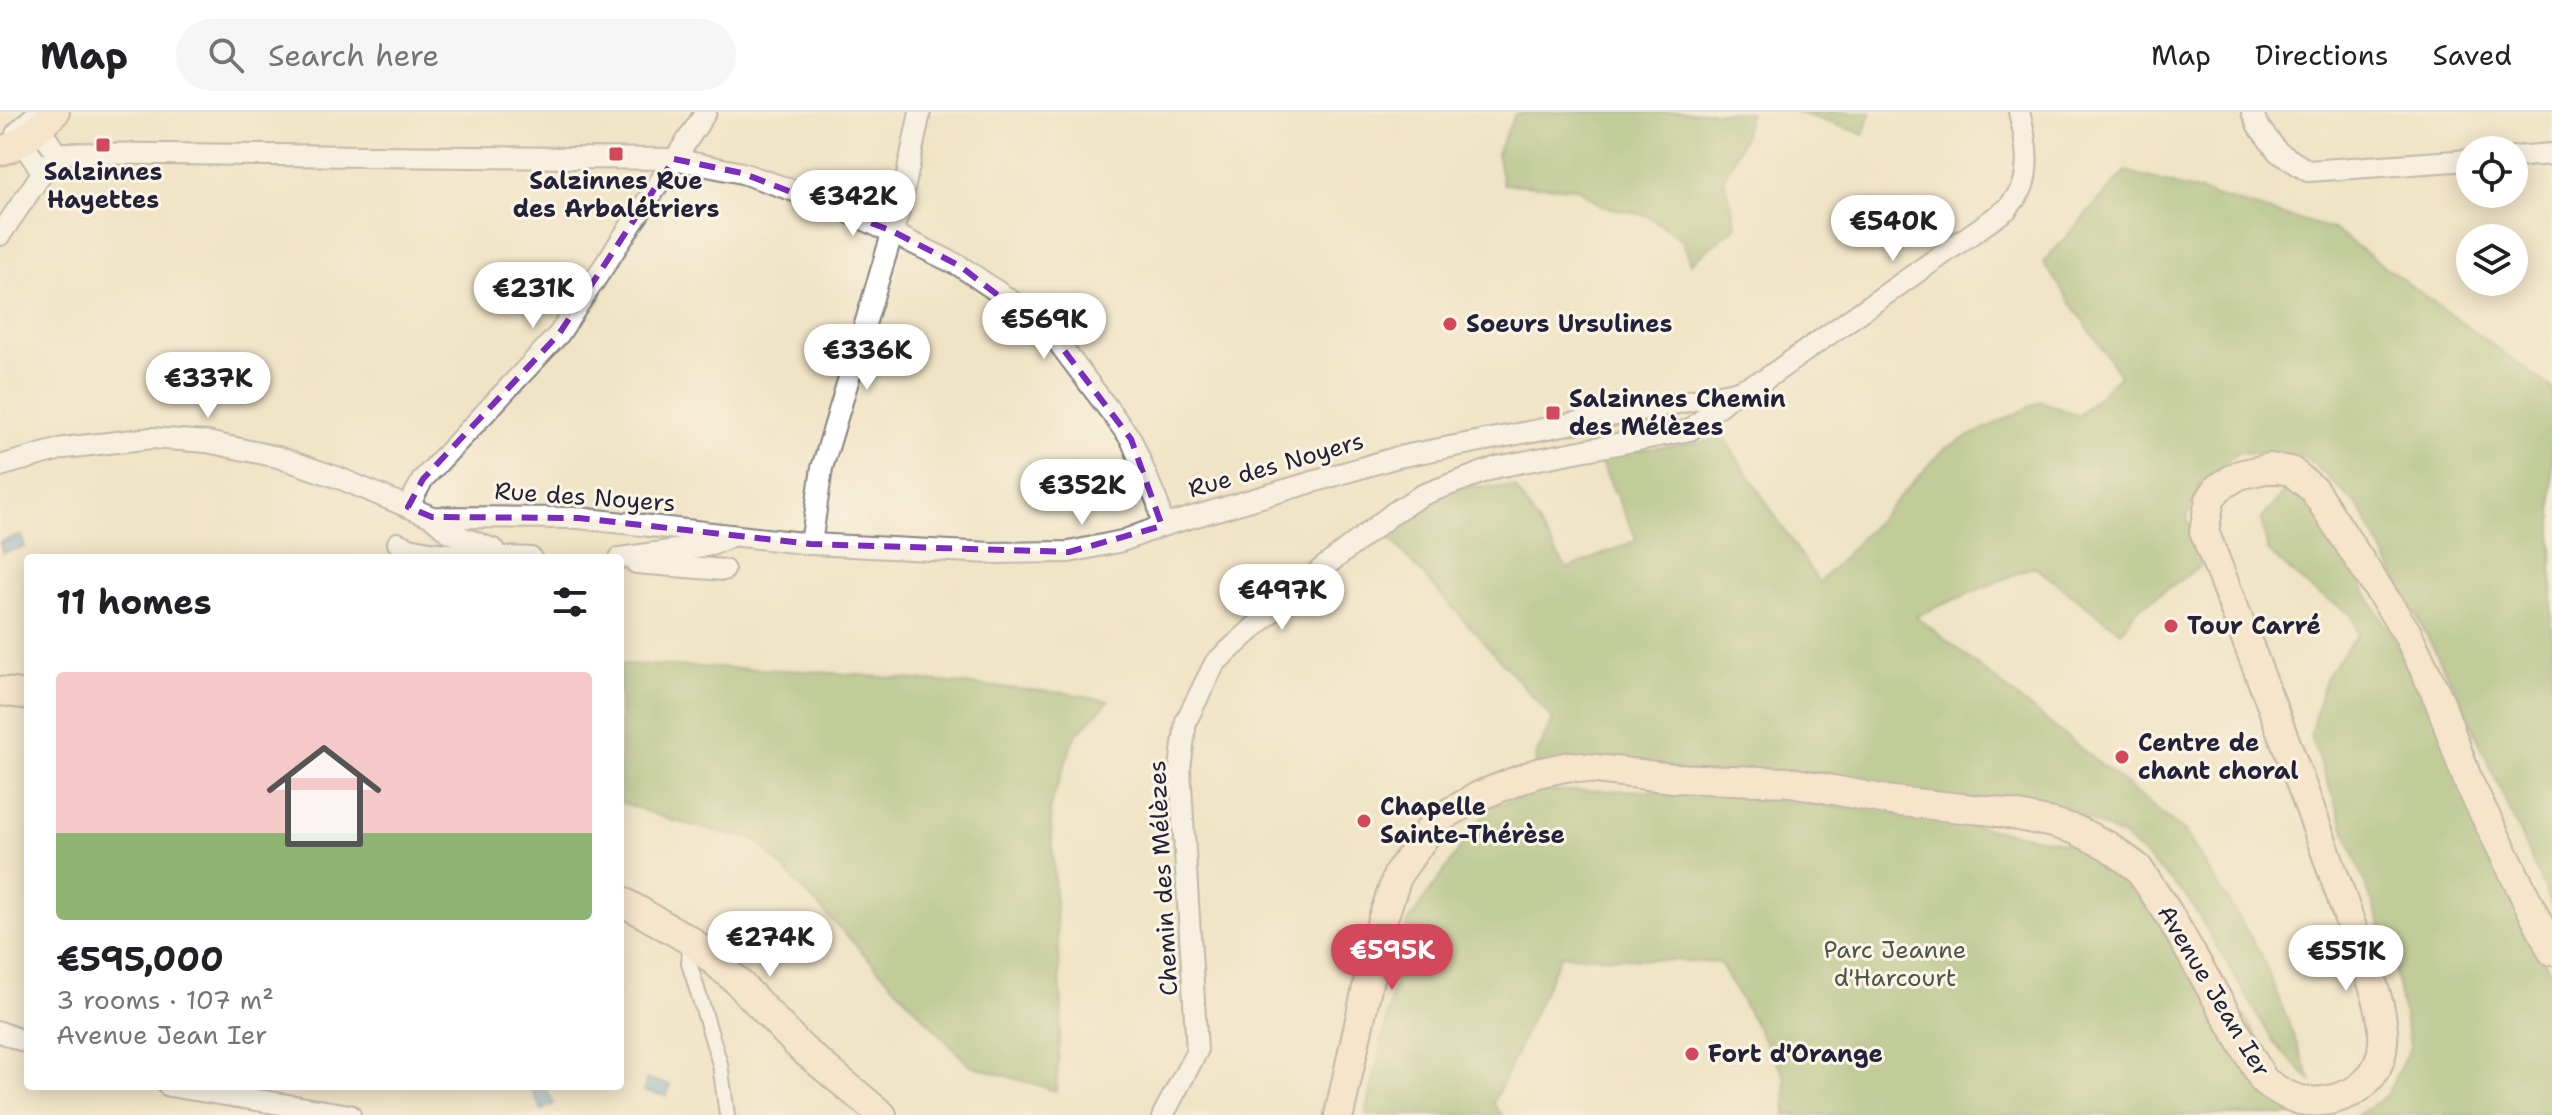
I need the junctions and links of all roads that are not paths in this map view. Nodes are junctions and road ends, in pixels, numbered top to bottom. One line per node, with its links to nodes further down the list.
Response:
1 (706, 112): 9 (street)
2 (920, 112): 12 (street)
3 (2019, 112): 14 (street)
4 (2252, 112): 10 (street)
5 (29, 127): 6 (street); 11 (street)
6 (56, 153): 9 (street); 11 (street)
7 (2552, 154): 8 (street)
8 (2528, 156)
9 (674, 159): 12 (street); 16 (street)
10 (2456, 161)
11 (43, 173): 13 (street)
12 (892, 231): 18 (street); 21 (street)
13 (0, 235)
14 (1735, 392): 18 (street, Rue des Noyers); 38 (street, Chemin des Mélèzes)
15 (0, 466): 16 (street, Rue des Noyers)
16 (408, 507): 17 (street, Rue des Noyers)
17 (432, 517): 19 (street, Rue des Noyers); 23 (street, Rue des Noyers)
18 (1162, 526): 21 (street, Rue des Noyers)
19 (735, 535): 21 (street, Rue des Noyers); 24 (street, Rue des Noyers)
20 (398, 543): 22 (street, Rue des Noyers)
21 (811, 544)
22 (466, 554)
23 (502, 554)
24 (624, 559)
25 (624, 560): 26 (street, Rue des Noyers)
26 (724, 570)
27 (0, 691): 28 (main road)
28 (24, 694)
29 (624, 902): 30 (main road)
30 (691, 941): 36 (street); 37 (main road)
31 (2552, 951): 39 (main road, Avenue Jean Ier)
32 (0, 1032): 33 (street)
33 (24, 1041)
34 (194, 1090): 35 (street)
35 (350, 1115)
36 (727, 1115)
37 (882, 1115)
38 (1163, 1115)
39 (1339, 1115)

